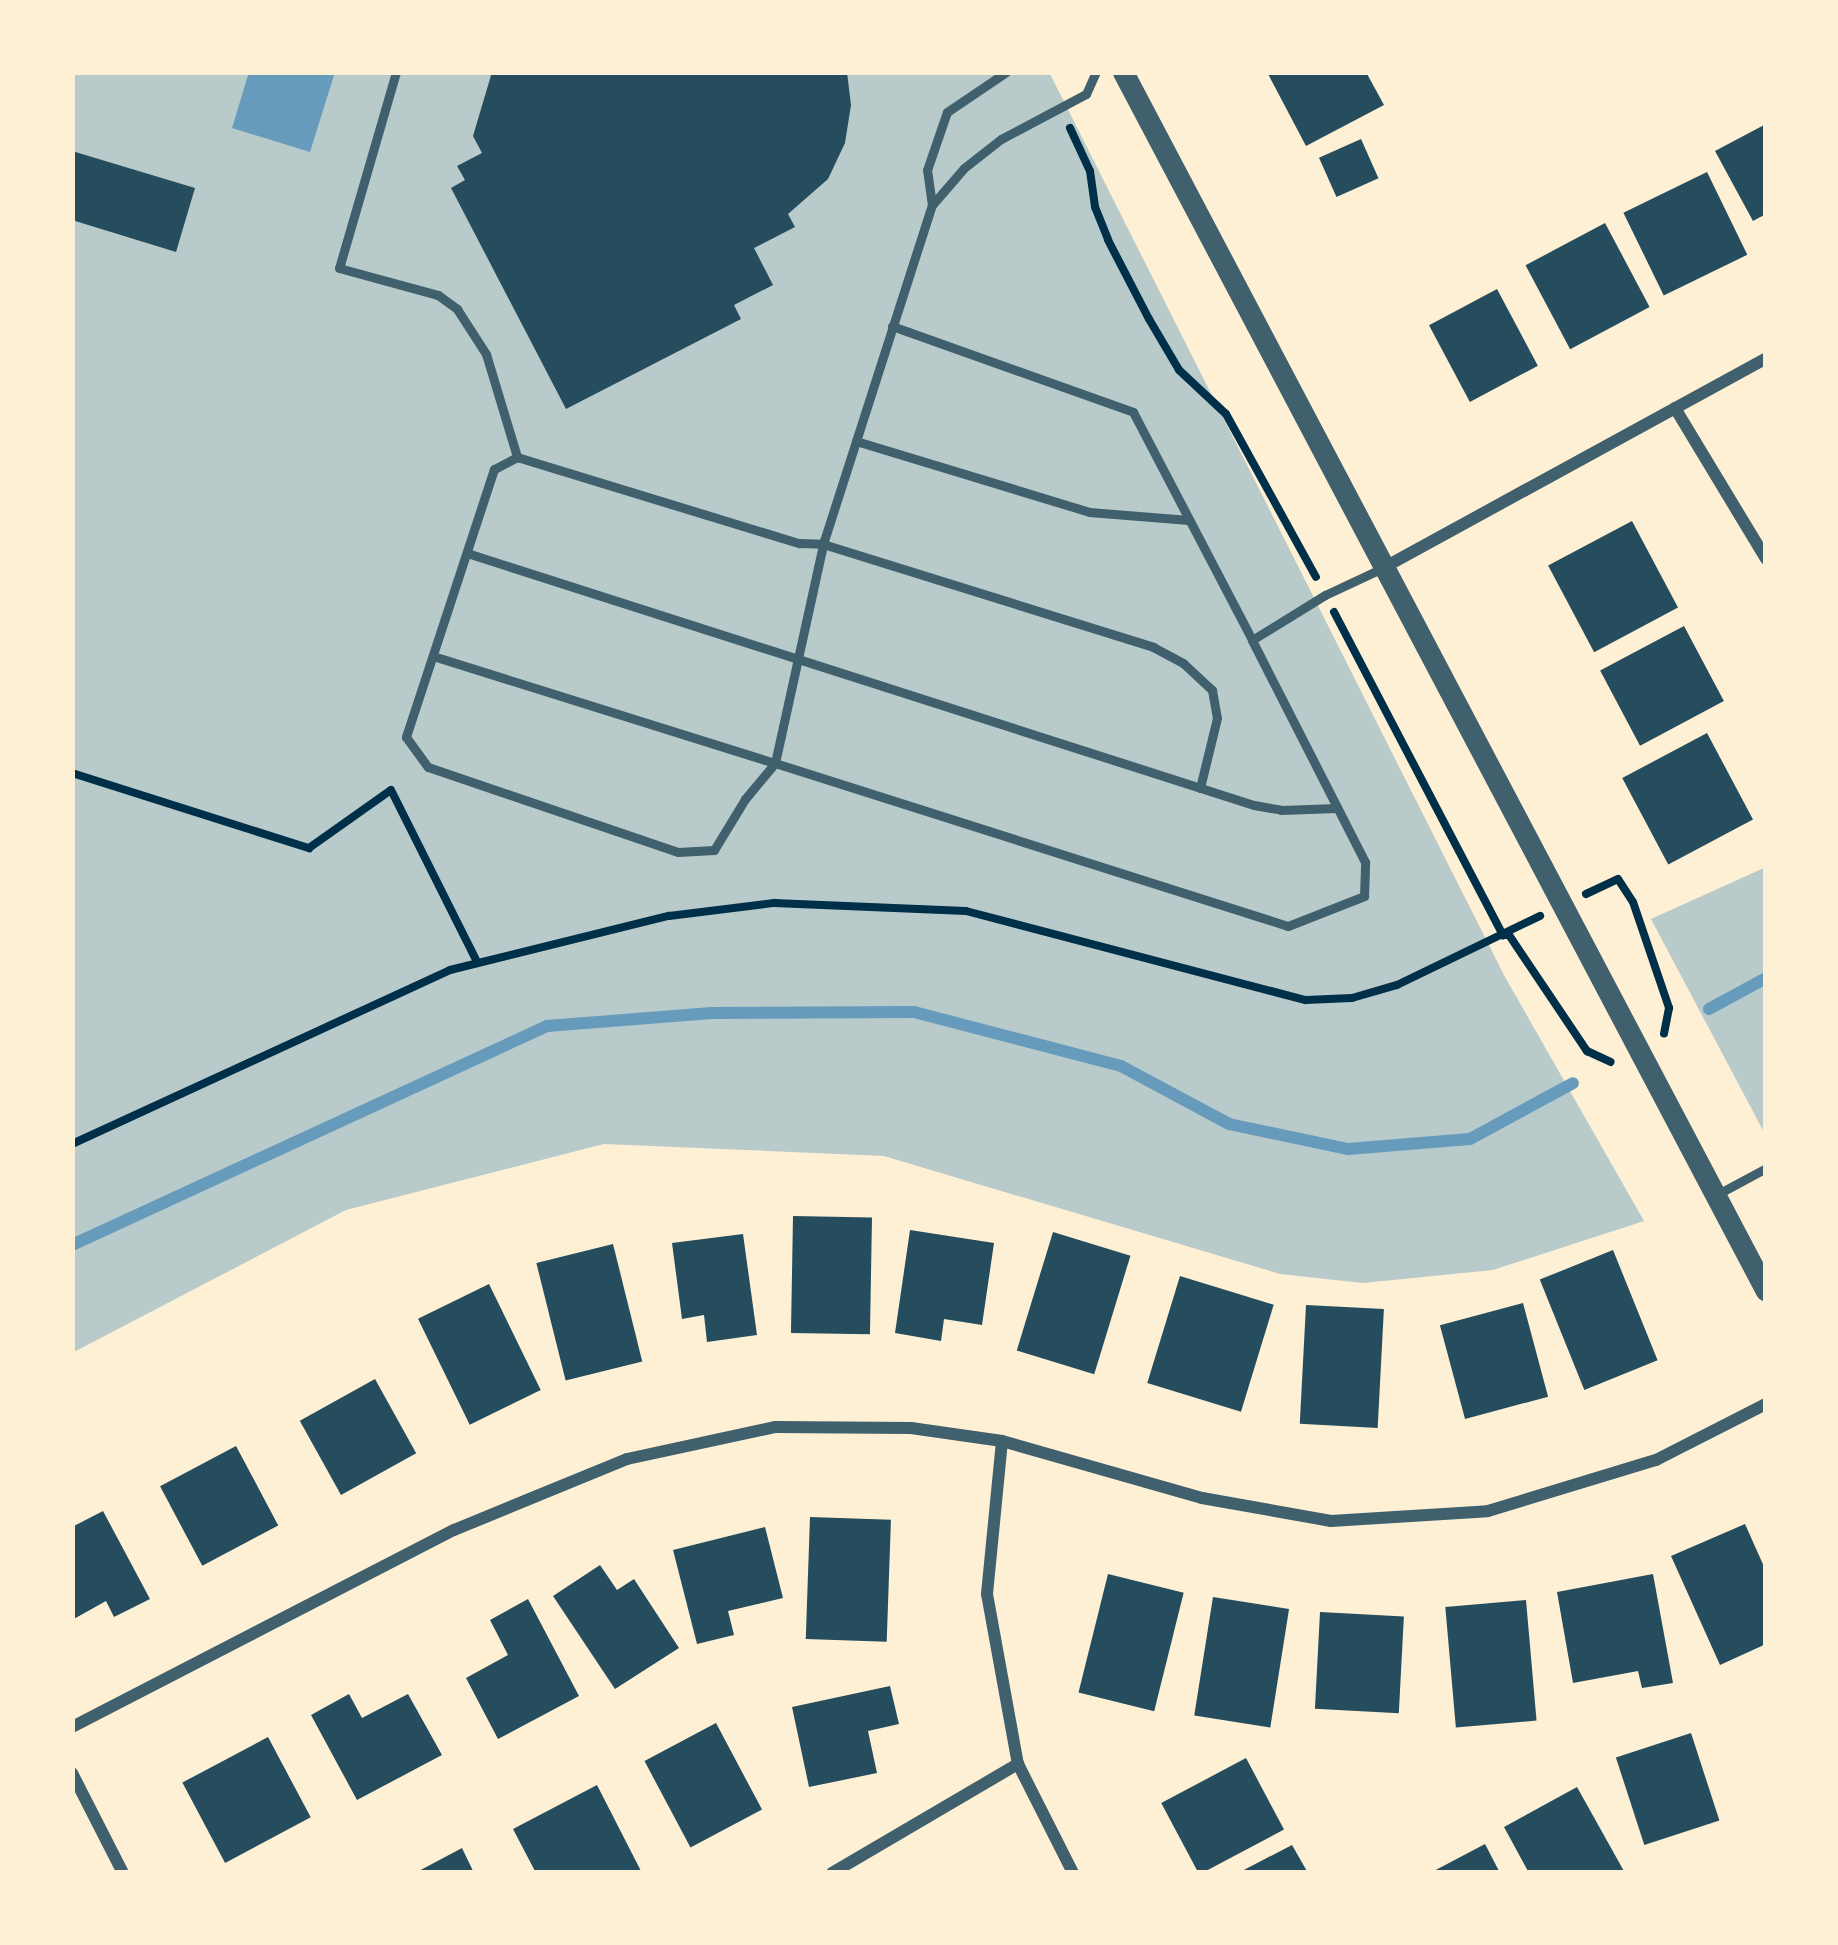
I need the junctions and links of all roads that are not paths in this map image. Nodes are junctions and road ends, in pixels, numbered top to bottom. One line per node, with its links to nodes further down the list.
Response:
1 (396, 72): 10 (lane)
2 (1006, 72): 5 (lane)
3 (1096, 72): 5 (lane)
4 (1124, 72): 15 (street)
5 (932, 205): 6 (lane)
6 (892, 326): 9 (lane); 11 (lane)
7 (1766, 358): 8 (street)
8 (1676, 408): 14 (street); 15 (street)
9 (856, 441): 11 (lane); 12 (lane)
10 (517, 457): 12 (lane); 13 (lane)
11 (1189, 520): 16 (lane)
12 (823, 544): 18 (lane); 20 (lane)
13 (466, 553): 17 (lane); 18 (lane)
14 (1766, 559)
15 (1383, 568): 16 (lane); 23 (street)
16 (1252, 640): 21 (lane)
17 (433, 656): 19 (lane); 19 (lane)
18 (797, 663): 19 (lane); 20 (lane)
19 (775, 763): 21 (lane)
20 (1200, 788): 21 (lane)
21 (1337, 808)
22 (1766, 1168): 23 (lane)
23 (1715, 1195): 24 (street)
24 (1766, 1291)
25 (1766, 1404): 26 (street)
26 (1002, 1441): 27 (street); 28 (street)
27 (72, 1727)
28 (1018, 1764): 31 (street); 32 (street)
29 (72, 1773): 30 (street)
30 (123, 1873)
31 (832, 1873)
32 (1073, 1873)

